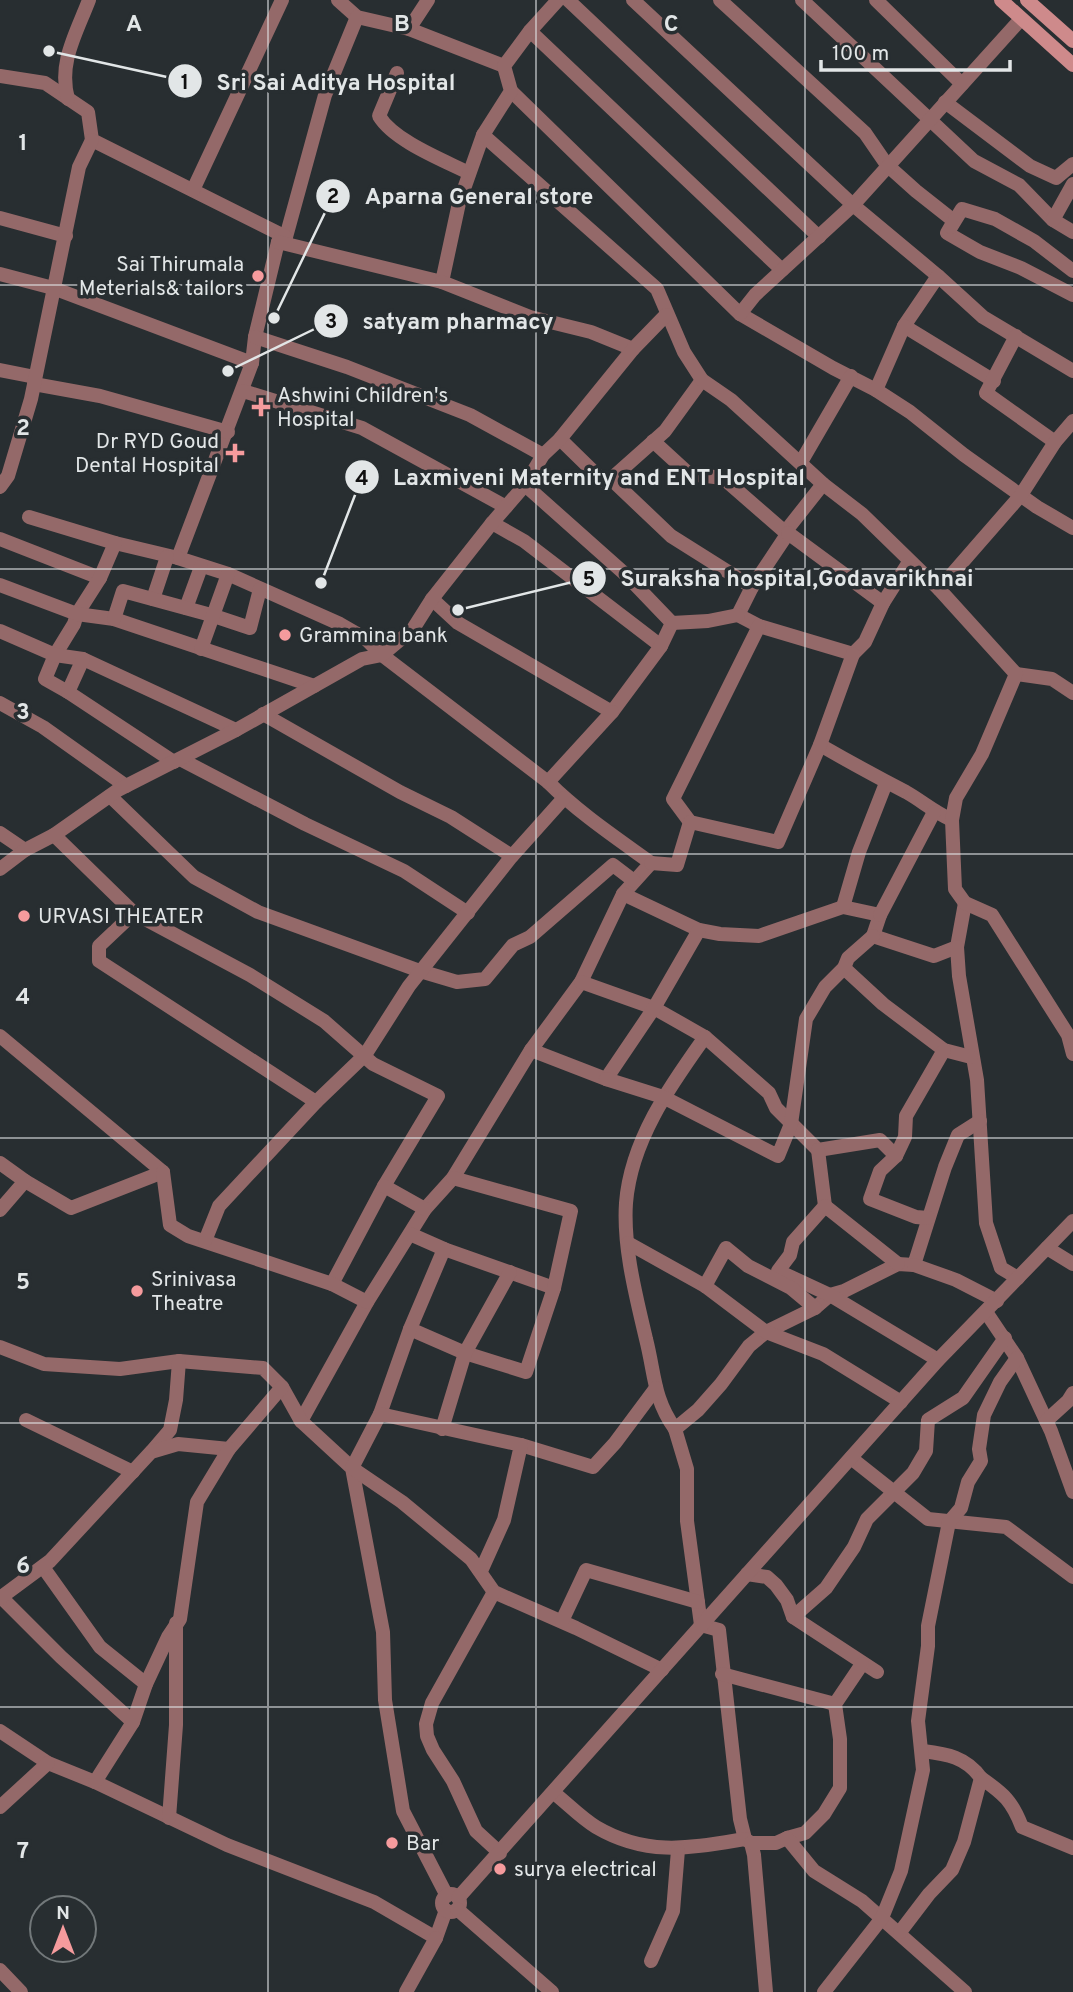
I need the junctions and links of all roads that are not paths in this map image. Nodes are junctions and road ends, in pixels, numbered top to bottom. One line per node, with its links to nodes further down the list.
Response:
1 (89, 0): 24 (street)
2 (282, 0): 33 (street)
3 (338, 0): 13 (street)
4 (558, 0): 16 (street)
5 (568, 0): 40 (street)
6 (633, 0): 34 (street)
7 (720, 0): 30 (street)
8 (802, 0): 26 (street)
9 (876, 0): 22 (street)
10 (1001, 0): 14 (main road)
11 (1027, 0): 17 (main road)
12 (423, 1): 15 (street)
13 (358, 17): 15 (street); 41 (street)
14 (1021, 19): 18 (main road); 22 (street)
15 (409, 29): 19 (street)
16 (530, 31): 19 (street); 42 (street)
17 (1073, 41)
18 (1073, 65)
19 (504, 66): 23 (street)
20 (397, 73): 31 (street)
21 (1, 80): 24 (street)
22 (962, 83): 25 (street)
23 (511, 92): 27 (street); 49 (street)
24 (68, 99): 28 (street)
25 (945, 102): 26 (street); 32 (street)
26 (929, 120): 30 (street); 36 (street)
27 (483, 135): 31 (street); 50 (street)
28 (92, 140): 33 (street); 39 (street)
29 (1073, 164): 32 (street)
30 (887, 165): 34 (street); 37 (street)
31 (469, 173): 46 (street)
32 (1068, 179): 36 (street)
33 (193, 190): 41 (street)
34 (853, 205): 40 (street); 45 (street)
35 (0, 218): 39 (street)
36 (1053, 220): 38 (street)
37 (950, 227): 43 (street); 48 (street)
38 (1073, 232)
39 (66, 236): 47 (street)
40 (819, 237): 42 (street)
41 (282, 239): 46 (street); 53 (street)
42 (782, 270): 49 (street)
43 (1073, 271)
44 (0, 274): 47 (street)
45 (938, 276): 51 (street); 52 (street)
46 (442, 282): 54 (street)
47 (52, 288): 55 (street); 60 (street)
48 (1073, 295)
49 (740, 314): 58 (street)
50 (666, 315): 54 (street); 59 (street)
51 (904, 326): 61 (street); 62 (street)
52 (1017, 336): 57 (street); 61 (street)
53 (255, 337): 55 (street); 69 (street)
54 (633, 349): 66 (street)
55 (252, 363): 63 (street)
56 (0, 370): 60 (street)
57 (1073, 371)
58 (852, 376): 62 (street); 70 (street)
59 (702, 380): 67 (street); 70 (street)
60 (35, 381): 65 (street); 74 (street)
61 (994, 381): 68 (street)
62 (876, 390): 75 (street)
63 (243, 391): 65 (street); 76 (street)
64 (1073, 421): 68 (street)
65 (228, 432): 83 (street)
66 (559, 439): 69 (street); 71 (street)
67 (653, 441): 71 (street); 80 (street)
68 (1055, 443): 75 (street)
69 (543, 456): 73 (street)
70 (801, 462): 72 (street)
71 (611, 479): 89 (street)
72 (823, 484): 80 (street); 84 (street)
73 (525, 485): 76 (street); 100 (street)
74 (0, 487)
75 (1021, 495): 79 (street); 91 (street)
76 (506, 507): 78 (street)
77 (29, 517): 82 (street)
78 (492, 523): 93 (street); 103 (street)
79 (1073, 528)
80 (786, 532): 89 (street); 94 (street)
81 (0, 539): 87 (street)
82 (114, 543): 83 (street); 87 (street)
83 (173, 558): 85 (street); 92 (street)
84 (909, 562): 91 (street); 94 (street)
85 (201, 567): 86 (street); 95 (street)
86 (228, 574): 90 (street); 97 (street)
87 (100, 578): 96 (street)
88 (0, 585): 96 (street)
89 (752, 587): 98 (street)
90 (260, 589): 97 (street); 107 (street)
91 (939, 589): 109 (street)
92 (153, 599): 95 (street); 99 (street)
93 (432, 599): 107 (street); 114 (street)
94 (883, 603): 105 (street)
95 (186, 608): 97 (street)
96 (77, 614): 99 (street); 106 (street)
97 (211, 615): 104 (street)
98 (738, 615): 100 (street); 101 (street)
99 (114, 619): 104 (street)
100 (672, 624): 103 (street)
101 (759, 626): 105 (street); 126 (street)
102 (0, 631): 106 (street)
103 (661, 646): 114 (street)
104 (201, 649): 110 (street)
105 (853, 654): 117 (street)
106 (55, 655): 108 (street); 111 (street)
107 (382, 655): 110 (street); 119 (street)
108 (83, 659): 111 (street); 116 (street)
109 (1016, 674): 112 (street); 125 (street)
110 (314, 686): 115 (street)
111 (68, 692): 118 (street)
112 (1073, 693)
113 (0, 703): 121 (street)
114 (612, 712): 119 (street)
115 (263, 715): 116 (street); 130 (street)
116 (236, 730): 118 (street)
117 (820, 745): 120 (street); 126 (street)
118 (177, 760): 121 (street); 138 (street)
119 (548, 782): 123 (street)
120 (886, 783): 124 (street); 136 (street)
121 (126, 786): 122 (street)
122 (110, 796): 128 (street); 144 (street)
123 (564, 798): 130 (street); 131 (street)
124 (934, 812): 125 (street); 139 (street)
125 (952, 820): 135 (street)
126 (690, 822): 131 (street)
127 (0, 833): 129 (street)
128 (54, 835): 129 (street); 137 (street)
129 (25, 850): 132 (street)
130 (513, 856): 138 (street)
131 (651, 863): 133 (street)
132 (0, 869)
133 (634, 881): 134 (street); 144 (street)
134 (623, 894): 140 (street); 145 (street)
135 (965, 903): 142 (street); 151 (street)
136 (843, 907): 139 (street); 140 (street)
137 (134, 913): 152 (street); 156 (street)
138 (468, 913): 144 (street)
139 (880, 915): 141 (street)
140 (699, 930): 146 (street)
141 (873, 936): 142 (street); 143 (street)
142 (957, 947): 153 (street)
143 (844, 968): 150 (street); 158 (street)
144 (420, 971): 152 (street)
145 (581, 982): 146 (street); 149 (street)
146 (654, 1008): 148 (street); 154 (street)
147 (0, 1036): 162 (street)
148 (705, 1037): 155 (street); 158 (street)
149 (531, 1050): 154 (street); 163 (street)
150 (944, 1050): 153 (street); 160 (street)
151 (1073, 1054)
152 (365, 1055): 156 (street); 165 (street)
153 (971, 1057): 157 (street)
154 (606, 1079): 155 (street)
155 (663, 1097): 158 (street); 173 (street)
156 (316, 1102): 172 (street)
157 (980, 1121): 169 (street); 181 (street)
158 (791, 1124): 159 (street)
159 (818, 1150): 160 (street); 166 (street)
160 (896, 1156): 169 (street)
161 (0, 1163): 164 (street)
162 (163, 1172): 164 (street); 172 (street)
163 (453, 1178): 167 (street); 184 (street)
164 (25, 1181): 168 (street)
165 (384, 1186): 167 (street); 182 (street)
166 (825, 1206): 176 (street); 180 (street)
167 (425, 1209): 171 (street)
168 (0, 1210)
169 (928, 1217): 178 (street)
170 (1073, 1221): 174 (street)
171 (410, 1234): 175 (street); 186 (street)
172 (205, 1241): 182 (street)
173 (628, 1243): 183 (street); 198 (street)
174 (1047, 1248): 177 (street); 181 (street)
175 (443, 1249): 179 (street); 189 (street)
176 (898, 1264): 178 (street); 185 (street)
177 (1073, 1264)
178 (914, 1265): 187 (street)
179 (510, 1272): 184 (street); 193 (street)
180 (777, 1275): 183 (street); 185 (street); 188 (street)
181 (1018, 1278): 187 (street)
182 (332, 1284): 186 (street)
183 (705, 1286): 190 (street)
184 (554, 1289): 193 (street)
185 (830, 1295): 188 (street); 195 (street)
186 (367, 1302): 203 (street)
187 (992, 1307): 191 (street); 195 (street)
188 (815, 1308): 190 (street)
189 (410, 1329): 193 (street); 201 (street)
190 (766, 1332): 200 (street); 206 (street)
191 (1005, 1338): 194 (street); 213 (street)
192 (0, 1347): 196 (street)
193 (465, 1353): 205 (street)
194 (1017, 1358): 204 (street); 215 (street)
195 (938, 1360): 200 (street)
196 (180, 1362): 197 (street); 209 (street)
197 (282, 1387): 203 (street); 208 (street)
198 (656, 1388): 206 (street); 207 (street)
199 (1073, 1393): 204 (street)
200 (901, 1402): 210 (street)
201 (380, 1413): 205 (street); 211 (street)
202 (26, 1420): 212 (street)
203 (301, 1421): 211 (street)
204 (1046, 1421): 214 (street)
205 (442, 1429): 207 (street)
206 (675, 1429): 222 (street)
207 (521, 1444): 217 (street)
208 (229, 1449): 209 (street); 225 (street)
209 (151, 1452): 212 (street)
210 (851, 1458): 213 (street); 218 (street)
211 (352, 1468): 217 (street); 247 (street)
212 (133, 1472): 216 (street)
213 (894, 1492): 215 (street); 223 (street)
214 (1073, 1492)
215 (949, 1522): 219 (street); 235 (street)
216 (43, 1567): 221 (street); 231 (street)
217 (481, 1571): 220 (street)
218 (747, 1574): 223 (street); 226 (street)
219 (1073, 1577)
220 (494, 1592): 224 (street); 246 (street)
221 (0, 1597): 233 (street)
222 (698, 1602): 224 (street); 226 (street)
223 (793, 1617): 227 (street)
224 (562, 1621): 228 (street)
225 (176, 1623): 231 (street); 241 (street)
226 (701, 1625): 228 (street); 230 (street)
227 (862, 1664): 229 (street); 232 (street)
228 (662, 1670): 239 (street)
229 (877, 1672)
230 (722, 1674): 232 (street); 243 (street)
231 (146, 1684): 233 (street)
232 (835, 1704): 242 (street)
233 (133, 1722): 238 (street)
234 (0, 1731): 236 (street)
235 (923, 1751): 237 (street); 248 (street)
236 (48, 1763): 238 (street); 240 (street)
237 (981, 1778): 244 (street); 249 (street)
238 (95, 1782): 241 (street)
239 (554, 1793): 245 (street); 246 (street)
240 (0, 1807)
241 (169, 1818): 250 (street)
242 (787, 1838): 243 (street); 248 (street)
243 (748, 1841): 245 (street); 256 (street)
244 (1073, 1848)
245 (677, 1850): 251 (street)
246 (500, 1853): 247 (street)
247 (452, 1903): 250 (street); 255 (street)
248 (882, 1918): 249 (street); 257 (street)
249 (900, 1932): 258 (street)
250 (436, 1938): 254 (street)
251 (651, 1961)
252 (0, 1970): 253 (street)
253 (21, 1992)
254 (406, 1992)
255 (552, 1992)
256 (766, 1992)
257 (824, 1992)
258 (965, 1992)

